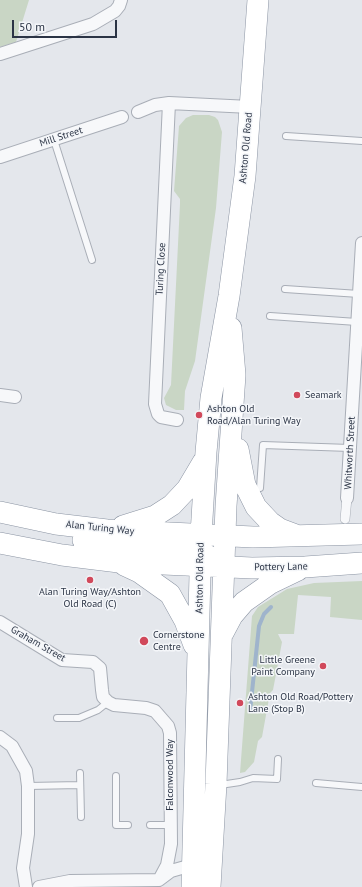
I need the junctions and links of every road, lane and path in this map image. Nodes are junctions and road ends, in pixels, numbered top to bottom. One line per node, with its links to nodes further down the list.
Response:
1 (121, 0): 3 (street)
2 (258, 0): 5 (highway, Ashton Old Road)
3 (0, 54)
4 (169, 103): 5 (street); 6 (street); 22 (street, Turing Close)
5 (250, 107): 17 (highway, Ashton Old Road)
6 (138, 112)
7 (122, 117): 9 (street, Mill Street)
8 (286, 136): 10 (lane)
9 (54, 140): 11 (street, Mill Street); 13 (lane)
10 (362, 141)
11 (0, 158)
12 (362, 243): 14 (street, Whitworth Street)
13 (92, 260)
14 (361, 279): 16 (street, Whitworth Street)
15 (285, 289): 16 (lane)
16 (359, 294): 19 (street, Whitworth Street)
17 (229, 296): 23 (highway, Ashton Old Road); 25 (highway, Ashton Old Road)
18 (270, 316): 19 (lane)
19 (357, 322): 24 (street, Whitworth Street)
20 (0, 395): 21 (street)
21 (15, 397)
22 (177, 420)
23 (232, 421): 33 (highway); 37 (highway, Ashton Old Road)
24 (350, 448): 26 (lane); 27 (street, Whitworth Street)
25 (206, 452): 31 (highway); 35 (highway, Ashton Old Road)
26 (260, 488)
27 (347, 498): 30 (street, Whitworth Street)
28 (0, 512): 31 (highway, Alan Turing Way)
29 (0, 518): 35 (highway)
30 (345, 519)
31 (107, 530): 35 (highway, Alan Turing Way)
32 (362, 534): 33 (highway, Pottery Lane)
33 (302, 536): 37 (highway, Pottery Lane)
34 (0, 543): 38 (highway)
35 (200, 551): 37 (highway, Pottery Lane); 37 (highway, Pottery Lane); 38 (highway); 43 (highway, Ashton Old Road)
36 (362, 551): 37 (highway)
37 (225, 552): 40 (highway, Pottery Lane); 42 (highway, Ashton Old Road)
38 (119, 562): 43 (highway)
39 (362, 563): 40 (highway, Pottery Lane)
40 (305, 567): 42 (highway)
41 (0, 622): 44 (street, Graham Street)
42 (222, 633): 51 (highway, Ashton Old Road)
43 (198, 665): 59 (highway, Ashton Old Road)
44 (108, 702): 45 (lane); 58 (street, Falconwood Way)
45 (57, 718)
46 (0, 737): 53 (street)
47 (278, 758): 51 (lane)
48 (80, 773): 52 (lane)
49 (116, 776): 56 (lane)
50 (316, 783): 54 (lane)
51 (216, 784): 64 (highway, Ashton Old Road)
52 (80, 785): 53 (lane); 55 (lane)
53 (28, 786): 61 (street)
54 (362, 787)
55 (81, 817)
56 (128, 825)
57 (150, 825): 58 (lane)
58 (170, 825): 60 (street, Falconwood Way)
59 (192, 865): 60 (street); 63 (highway, Ashton Old Road)
60 (163, 884): 62 (street)
61 (26, 887)
62 (39, 887)
63 (192, 887)
64 (210, 887)

